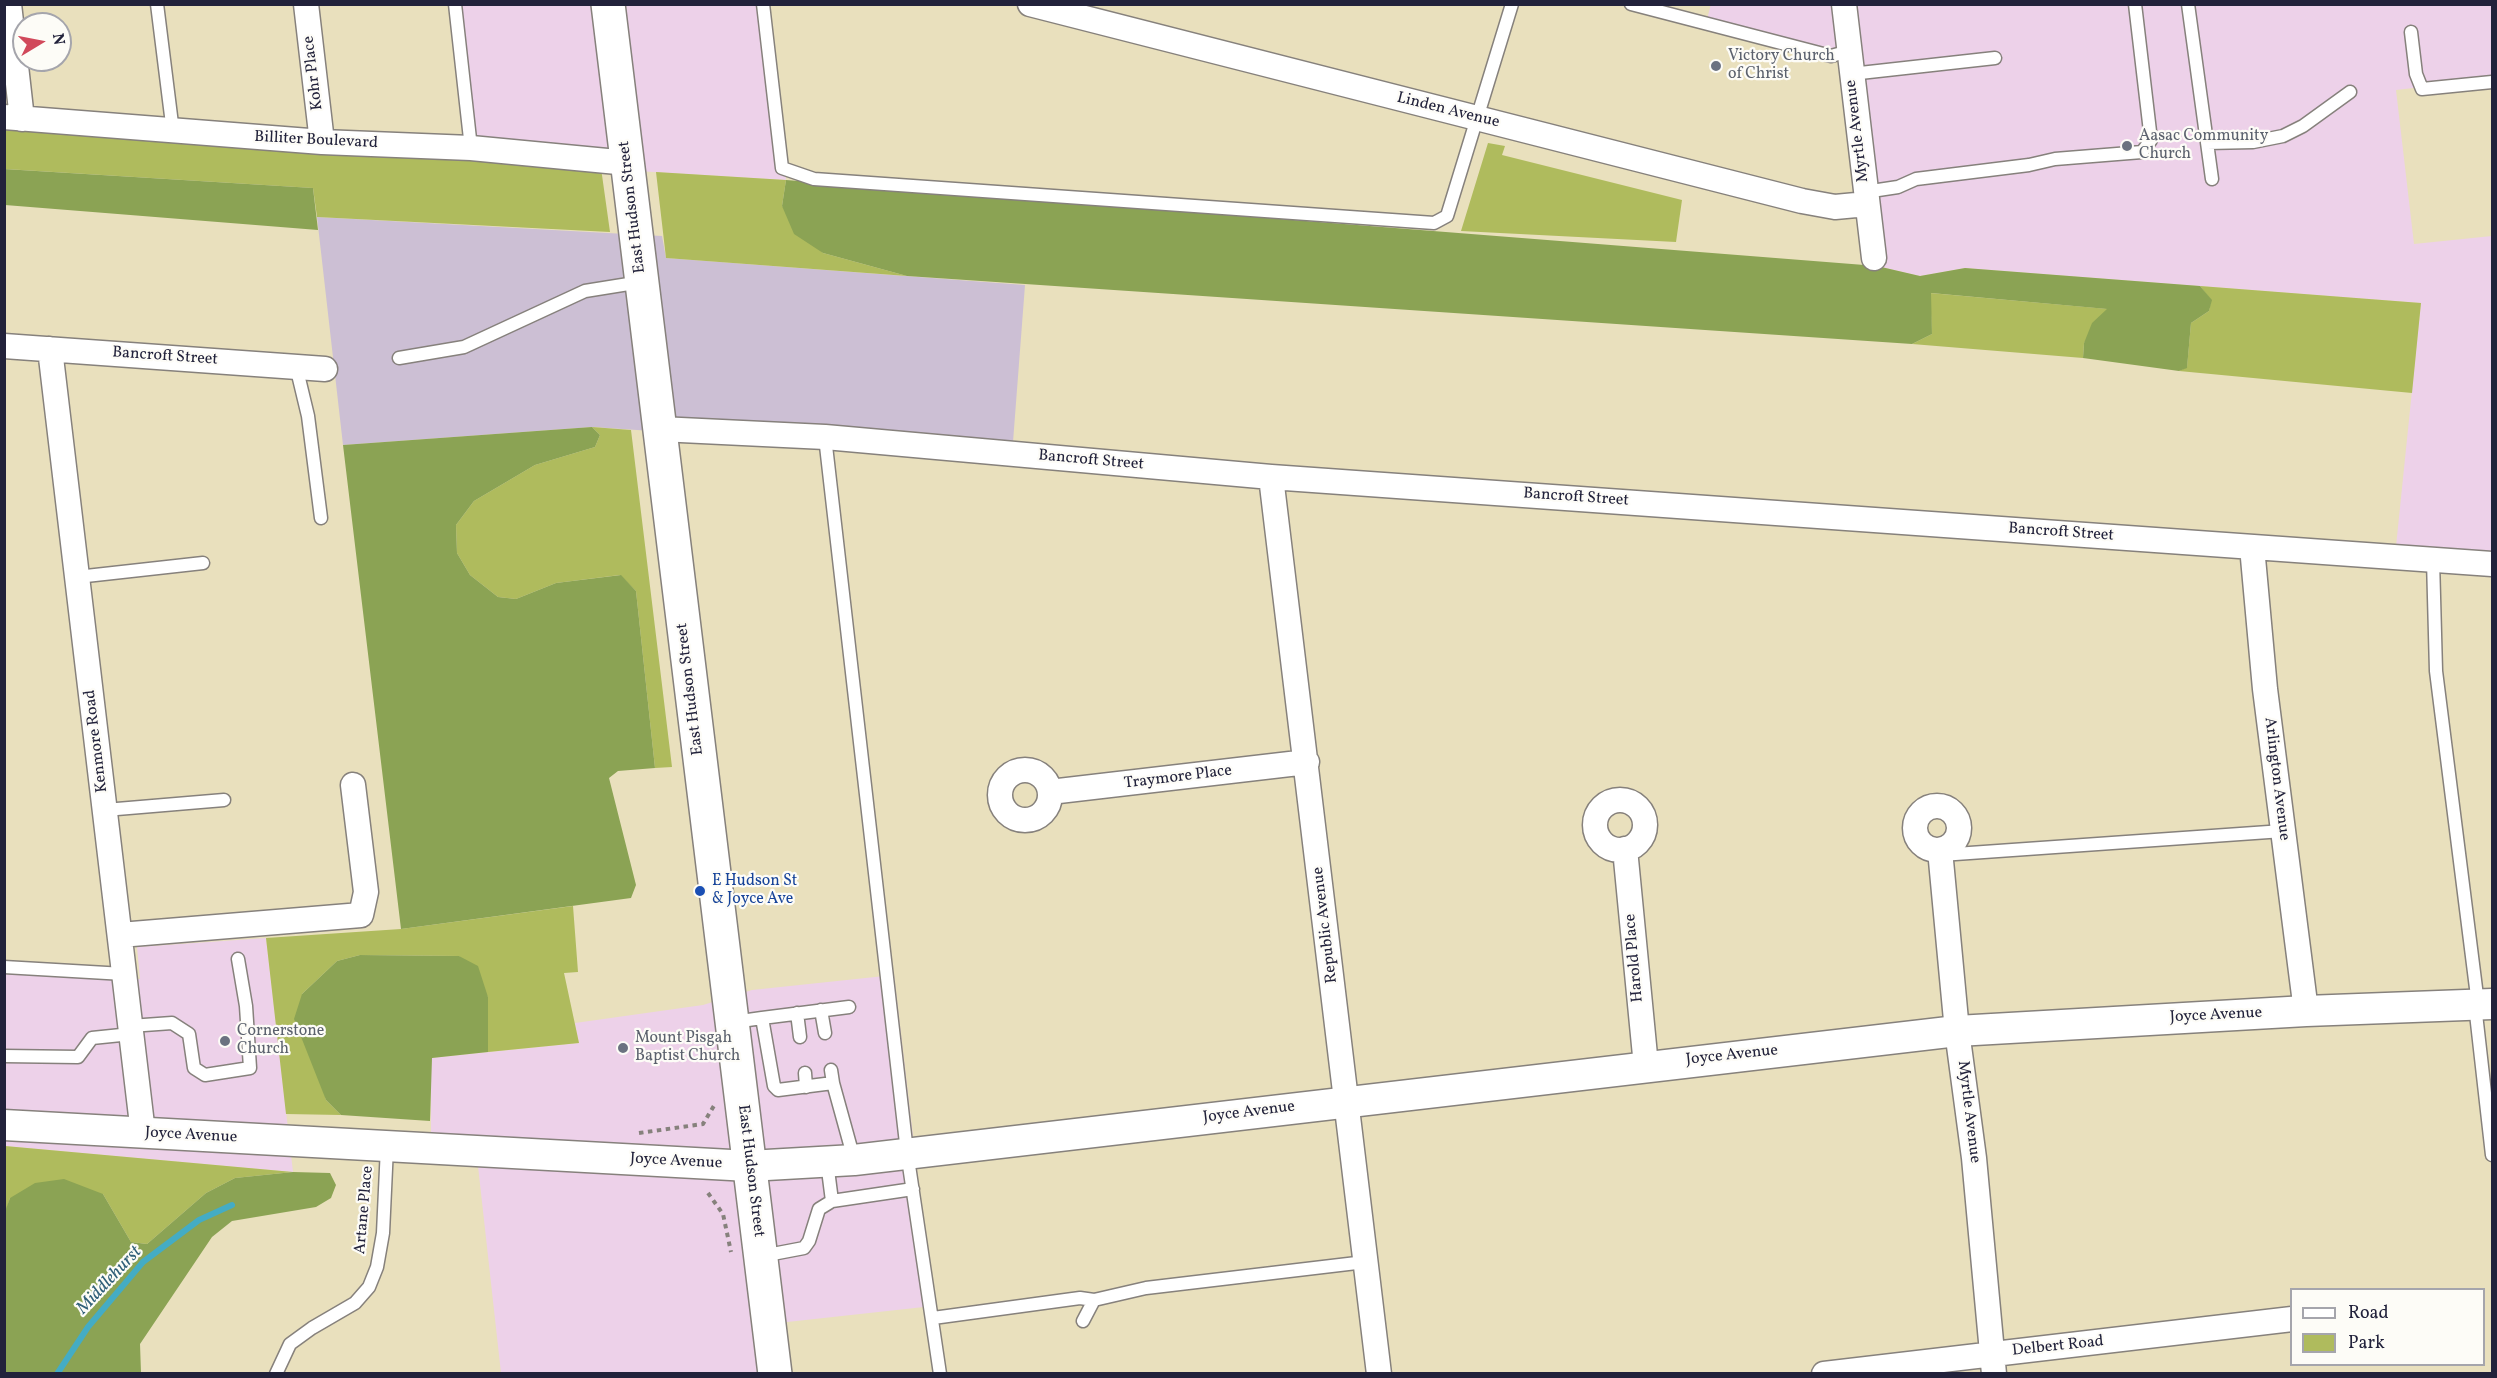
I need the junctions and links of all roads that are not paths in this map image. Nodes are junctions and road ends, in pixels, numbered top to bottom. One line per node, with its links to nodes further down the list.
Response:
1 (9, 4): 18 (street)
2 (157, 4): 20 (lane)
3 (306, 4): 21 (street, Kohr Place)
4 (455, 4): 23 (lane)
5 (608, 4): 24 (main road, East Hudson Street)
6 (763, 4): 19 (lane)
7 (1030, 4): 19 (street, Linden Avenue)
8 (1512, 4): 19 (lane)
9 (1631, 4): 15 (lane)
10 (1844, 4): 15 (street, Myrtle Avenue)
11 (2135, 4): 26 (lane)
12 (2188, 4): 22 (lane)
13 (2411, 32): 16 (lane)
14 (1995, 57): 15 (lane)
15 (1850, 63): 26 (street, Myrtle Avenue)
16 (2493, 82)
17 (2350, 92): 22 (lane)
18 (14, 118): 20 (street, Billiter Boulevard)
19 (1478, 119): 26 (street, Linden Avenue)
20 (173, 132): 21 (street, Billiter Boulevard)
21 (322, 142): 23 (street, Billiter Boulevard)
22 (2207, 143): 25 (lane)
23 (471, 148): 24 (street, Billiter Boulevard)
24 (628, 163): 28 (main road, East Hudson Street)
25 (2212, 178)
26 (1866, 198): 27 (street, Myrtle Avenue)
27 (1874, 258)
28 (642, 281): 31 (lane); 34 (main road, East Hudson Street)
29 (4, 346): 30 (street, Bancroft Street)
30 (50, 350): 32 (street, Bancroft Street); 42 (street, Kenmore Road)
31 (399, 358)
32 (296, 366): 33 (street, Bancroft Street); 37 (lane)
33 (325, 369)
34 (660, 429): 35 (street, Bancroft Street); 60 (main road, East Hudson Street)
35 (825, 437): 36 (street, Bancroft Street); 75 (lane)
36 (1271, 477): 38 (street, Bancroft Street); 43 (street, Republic Avenue)
37 (321, 518)
38 (2252, 547): 39 (street, Bancroft Street); 48 (street, Arlington Avenue)
39 (2433, 560): 41 (street, Bancroft Street); 55 (lane)
40 (203, 563): 42 (lane)
41 (2493, 564)
42 (77, 577): 47 (street, Kenmore Road)
43 (1307, 762): 45 (street, Traymore Place); 71 (street, Republic Avenue)
44 (353, 785): 51 (street)
45 (1050, 792)
46 (224, 800): 47 (lane)
47 (105, 810): 51 (street, Kenmore Road)
48 (2283, 831): 50 (lane); 58 (street, Arlington Avenue)
49 (1625, 849): 66 (street, Harold Place)
50 (1941, 853): 62 (street, Myrtle Avenue)
51 (120, 935): 54 (street, Kenmore Road)
52 (238, 959): 61 (lane)
53 (4, 967): 54 (lane)
54 (124, 974): 61 (street, Kenmore Road)
55 (2482, 1004): 58 (street, Joyce Avenue); 76 (lane)
56 (849, 1007): 57 (lane)
57 (821, 1010): 59 (lane); 63 (lane)
58 (2306, 1011): 62 (street, Joyce Avenue)
59 (797, 1013): 60 (lane); 64 (lane)
60 (747, 1020): 70 (lane); 78 (main road, East Hudson Street)
61 (131, 1030): 65 (lane); 73 (street, Kenmore Road)
62 (1958, 1031): 66 (street, Joyce Avenue); 87 (street, Myrtle Avenue)
63 (825, 1033)
64 (800, 1037)
65 (4, 1056)
66 (1646, 1066): 71 (street, Joyce Avenue)
67 (831, 1070): 69 (lane)
68 (805, 1073): 70 (lane)
69 (833, 1083): 70 (lane); 77 (lane)
70 (806, 1087)
71 (1347, 1102): 75 (street, Joyce Avenue); 82 (street, Republic Avenue)
72 (4, 1125): 73 (street, Joyce Avenue)
73 (143, 1133): 74 (street, Joyce Avenue)
74 (387, 1147): 78 (street, Joyce Avenue); 88 (lane, Artane Place)
75 (907, 1152): 77 (street, Joyce Avenue); 79 (lane)
76 (2493, 1155)
77 (841, 1161): 78 (street, Joyce Avenue); 80 (lane)
78 (749, 1166): 81 (main road, East Hudson Street)
79 (913, 1189): 80 (lane); 84 (lane)
80 (832, 1201): 81 (lane)
81 (761, 1256): 89 (main road, East Hudson Street)
82 (1365, 1262): 83 (lane); 91 (street, Republic Avenue)
83 (1094, 1300): 84 (lane); 86 (lane)
84 (933, 1318): 90 (lane)
85 (2290, 1319): 87 (street, Delbert Road)
86 (1083, 1321)
87 (1993, 1364): 92 (street, Delbert Road)
88 (276, 1374)
89 (775, 1374)
90 (940, 1374)
91 (1379, 1374)
92 (1824, 1374)

